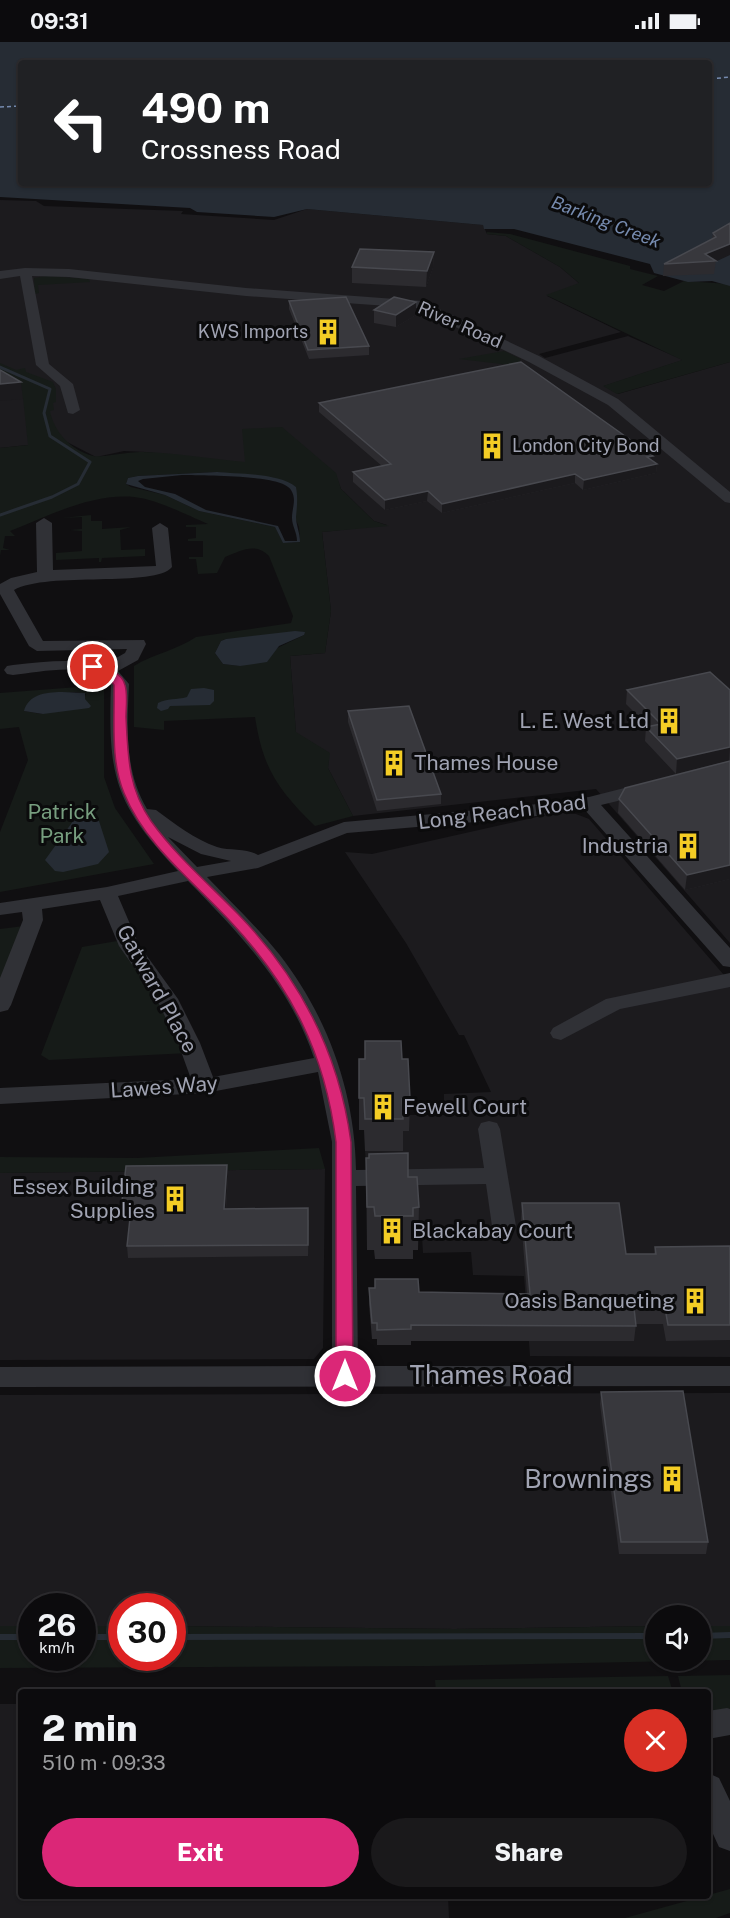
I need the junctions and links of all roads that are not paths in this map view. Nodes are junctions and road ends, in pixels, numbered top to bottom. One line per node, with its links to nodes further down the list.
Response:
1 (25, 272): 2 (street, River Road); 3 (street); 4 (street, River Road)
2 (0, 275)
3 (73, 410)
4 (730, 499)
5 (40, 528): 7 (street)
6 (160, 528): 7 (street)
7 (45, 576): 9 (street)
8 (13, 670): 9 (street)
9 (105, 671): 12 (street)
10 (667, 783): 11 (street, Long Reach Road)
11 (589, 802): 13 (street, Long Reach Road); 18 (street)
12 (136, 805): 13 (street, Long Reach Road); 14 (street)
13 (276, 855): 14 (street, Long Reach Road)
14 (192, 874): 15 (street, Long Reach Road); 22 (street)
15 (107, 893): 16 (street, Long Reach Road); 23 (street, Gatward Place)
16 (32, 905): 17 (street, Long Reach Road); 20 (street)
17 (0, 909)
18 (730, 961)
19 (730, 980): 21 (street)
20 (0, 1005)
21 (561, 1033)
22 (326, 1063): 23 (street, Lawes Way); 27 (street)
23 (205, 1086): 24 (street, Lawes Way)
24 (0, 1096)
25 (489, 1129): 26 (street)
26 (497, 1176): 27 (street); 28 (street)
27 (344, 1178): 29 (street)
28 (504, 1226)
29 (345, 1376): 30 (street, Thames Road); 31 (street, Thames Road)
30 (730, 1376)
31 (0, 1377)
32 (711, 1795): 33 (street)
33 (730, 1836)

